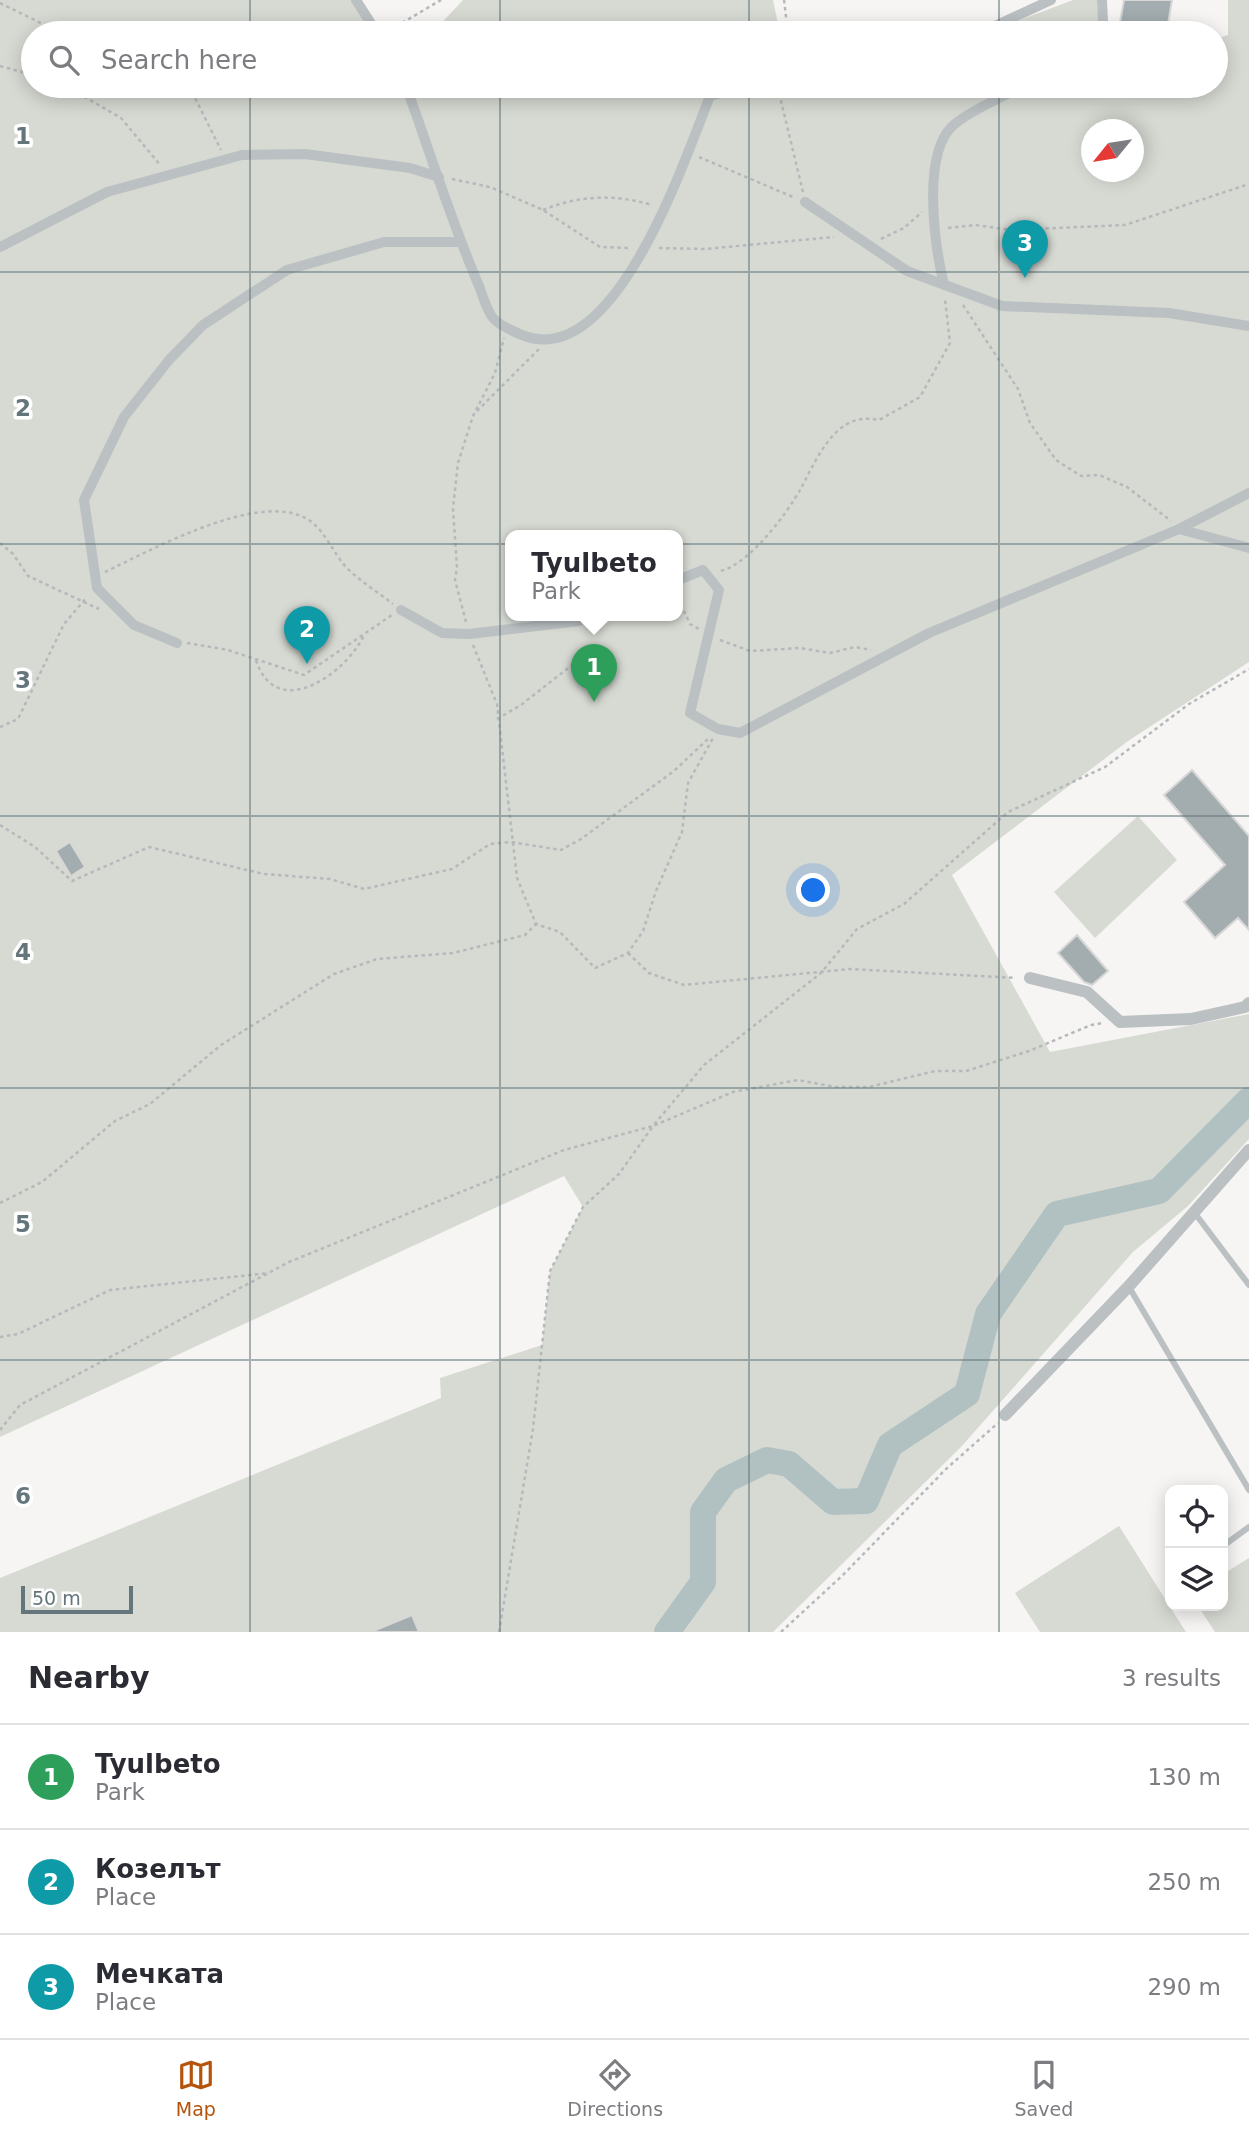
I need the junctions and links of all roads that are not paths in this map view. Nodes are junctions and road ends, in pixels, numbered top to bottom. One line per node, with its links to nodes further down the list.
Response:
1 (356, 0): 4 (street)
2 (1051, 0): 5 (street)
3 (1102, 0): 6 (street)
4 (369, 21)
5 (1005, 21)
6 (1103, 21)
7 (410, 98): 10 (street)
8 (709, 98): 12 (street)
9 (1001, 98): 14 (street)
10 (439, 177): 12 (street); 13 (street)
11 (806, 202): 14 (street)
12 (460, 242): 22 (street)
13 (0, 247)
14 (947, 287): 15 (street)
15 (1249, 326)
16 (1249, 494): 17 (street)
17 (1179, 528): 18 (street); 19 (street)
18 (1249, 548)
19 (683, 578)
20 (401, 610): 21 (street)
21 (579, 621)
22 (177, 643)
23 (1030, 978): 24 (street)
24 (1249, 1003)
25 (1249, 1150): 26 (street)
26 (1194, 1212): 27 (lane); 28 (street)
27 (1249, 1284)
28 (1129, 1286): 29 (street); 30 (lane)
29 (1005, 1415)
30 (1249, 1490)
31 (1249, 1527): 32 (lane)
32 (1228, 1542)

